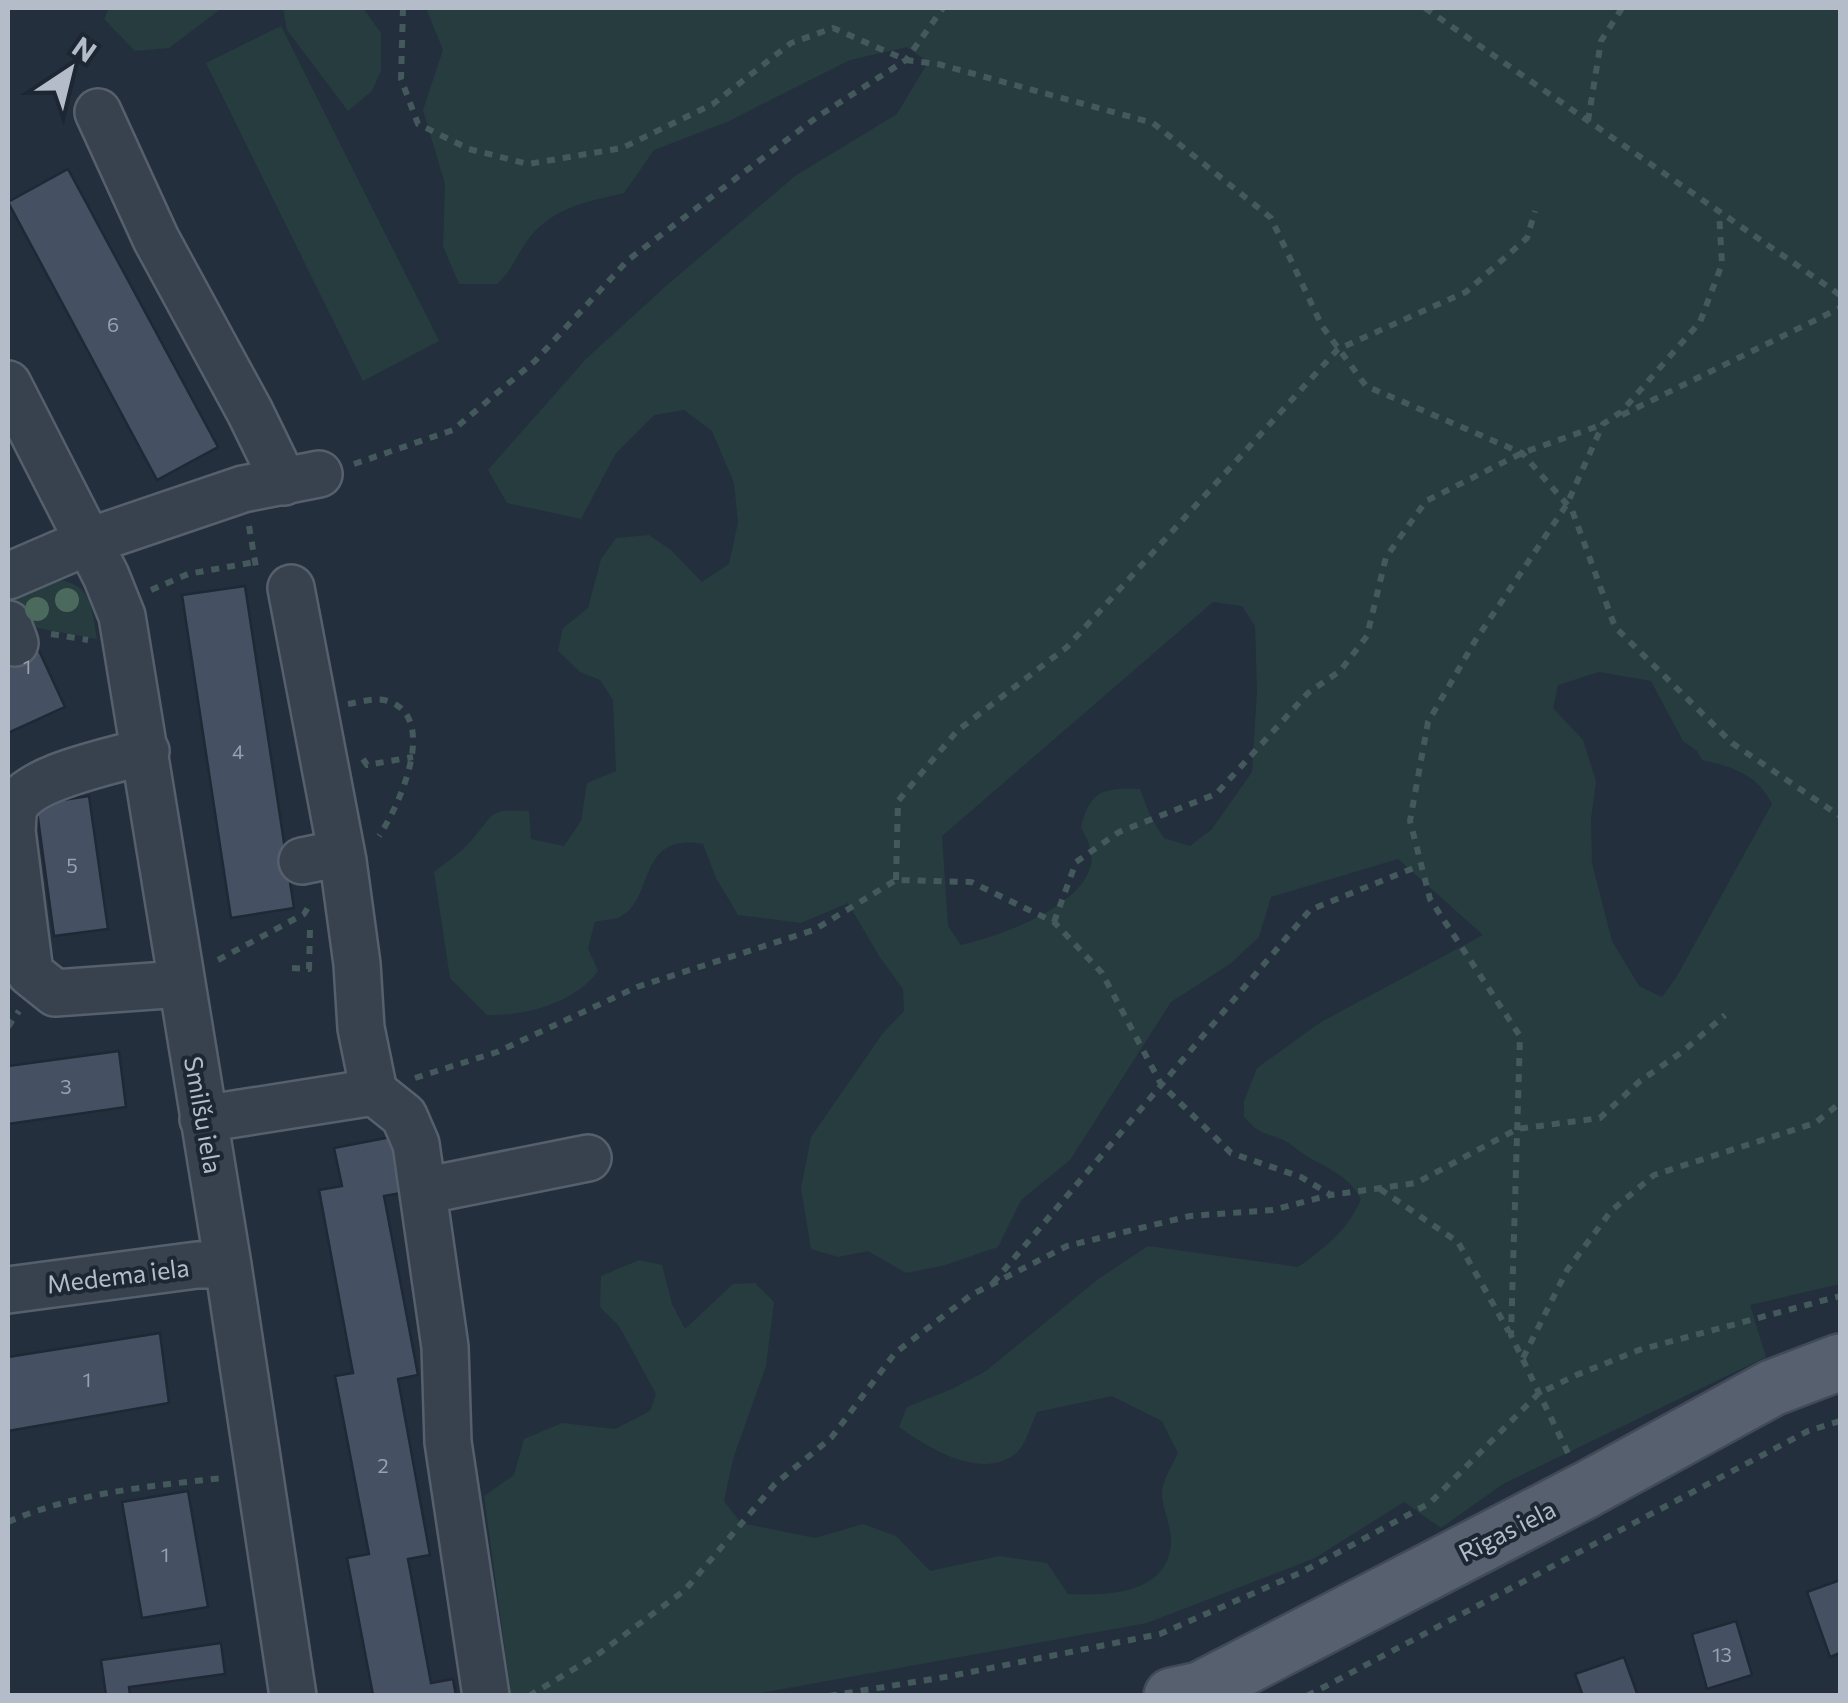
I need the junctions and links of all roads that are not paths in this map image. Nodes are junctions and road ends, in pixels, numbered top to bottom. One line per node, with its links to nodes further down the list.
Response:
1 (98, 112): 3 (street)
2 (8, 384): 3 (street, Smilšu iela)
3 (86, 542): 4 (street); 6 (street, Smilšu iela)
4 (8, 576)
5 (276, 596): 8 (street)
6 (146, 751): 7 (street, Smilšu iela); 7 (street)
7 (180, 978): 9 (street, Smilšu iela)
8 (374, 1092): 9 (street); 11 (street)
9 (203, 1118): 12 (street, Smilšu iela)
10 (588, 1158): 11 (street)
11 (423, 1192): 16 (street)
12 (228, 1265): 13 (street, Medema iela); 15 (street, Smilšu iela)
13 (8, 1290)
14 (1840, 1362): 17 (main road, Rīgas iela)
15 (293, 1696)
16 (486, 1696)
17 (1172, 1696)

